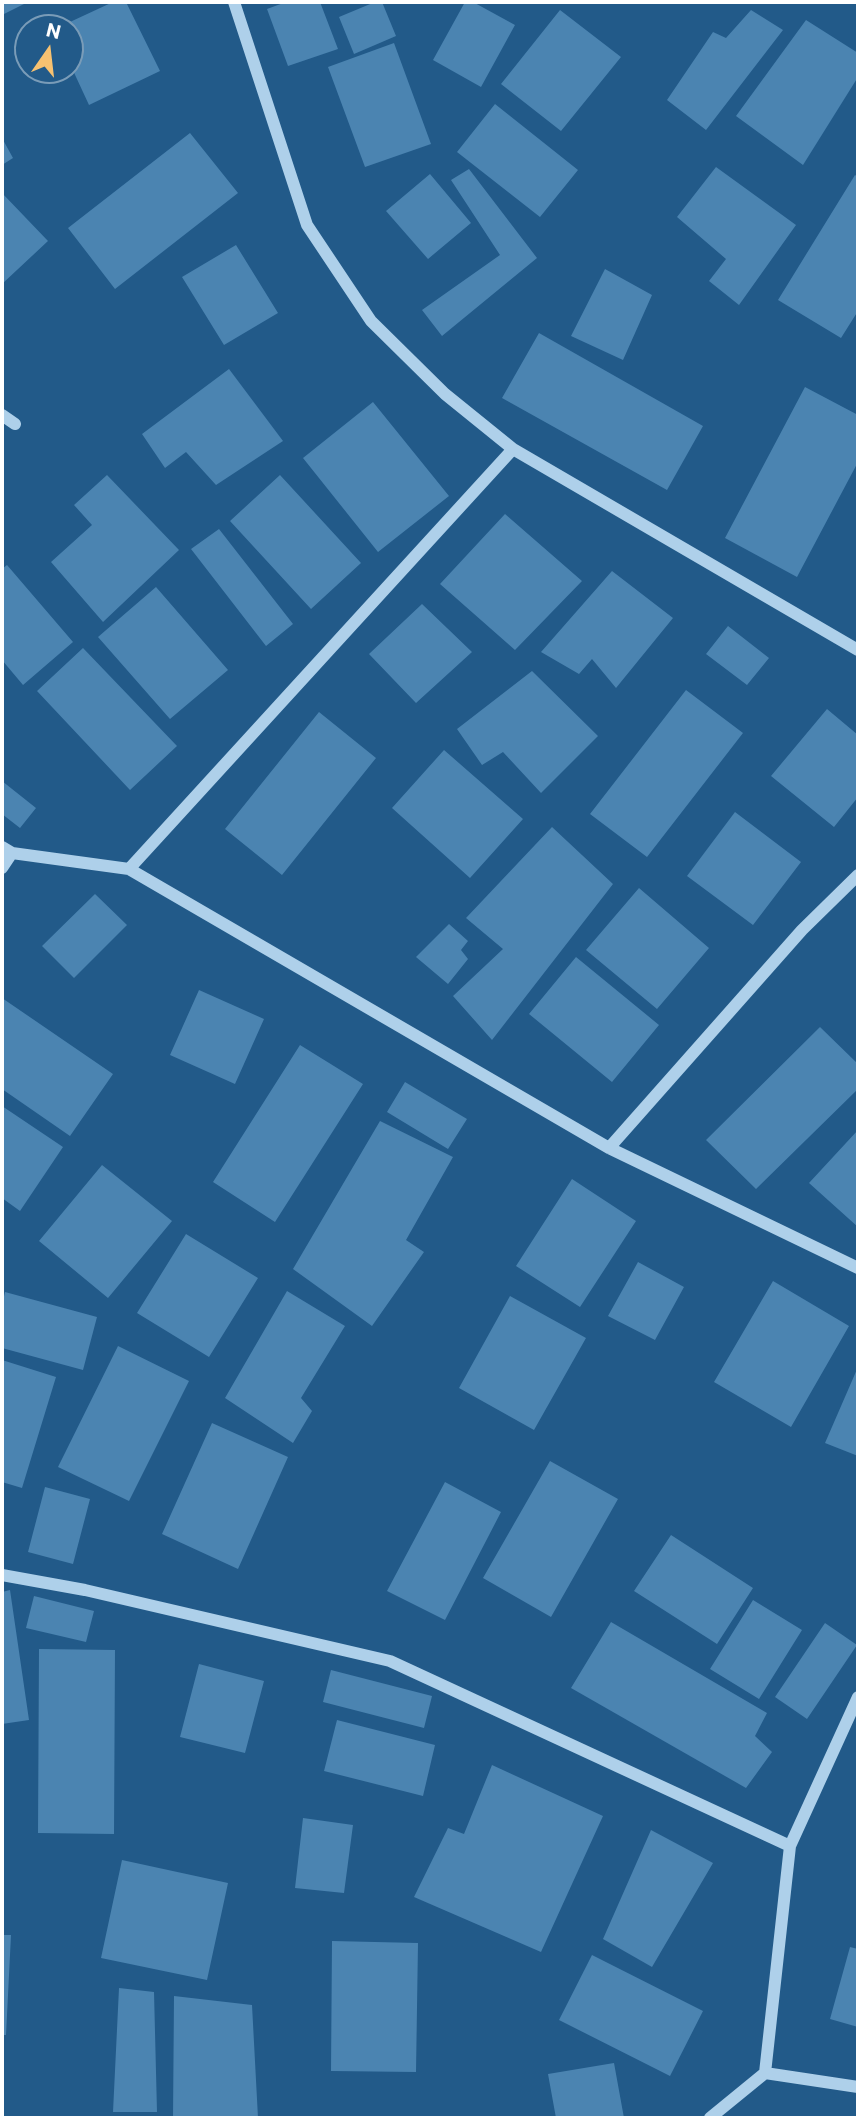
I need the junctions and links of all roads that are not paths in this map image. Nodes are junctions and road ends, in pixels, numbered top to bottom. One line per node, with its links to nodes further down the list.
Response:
1 (234, 2): 4 (street)
2 (2, 415): 3 (street)
3 (15, 424)
4 (513, 449): 5 (street); 8 (street)
5 (858, 650)
6 (7, 850): 7 (street); 8 (street)
7 (2, 868)
8 (129, 869): 10 (street)
9 (858, 876): 10 (street)
10 (609, 1148): 11 (street)
11 (858, 1268)
12 (2, 1575): 14 (street)
13 (858, 1697): 14 (street)
14 (790, 1846): 15 (street)
15 (765, 2073): 16 (street); 17 (street)
16 (858, 2087)
17 (710, 2118)

